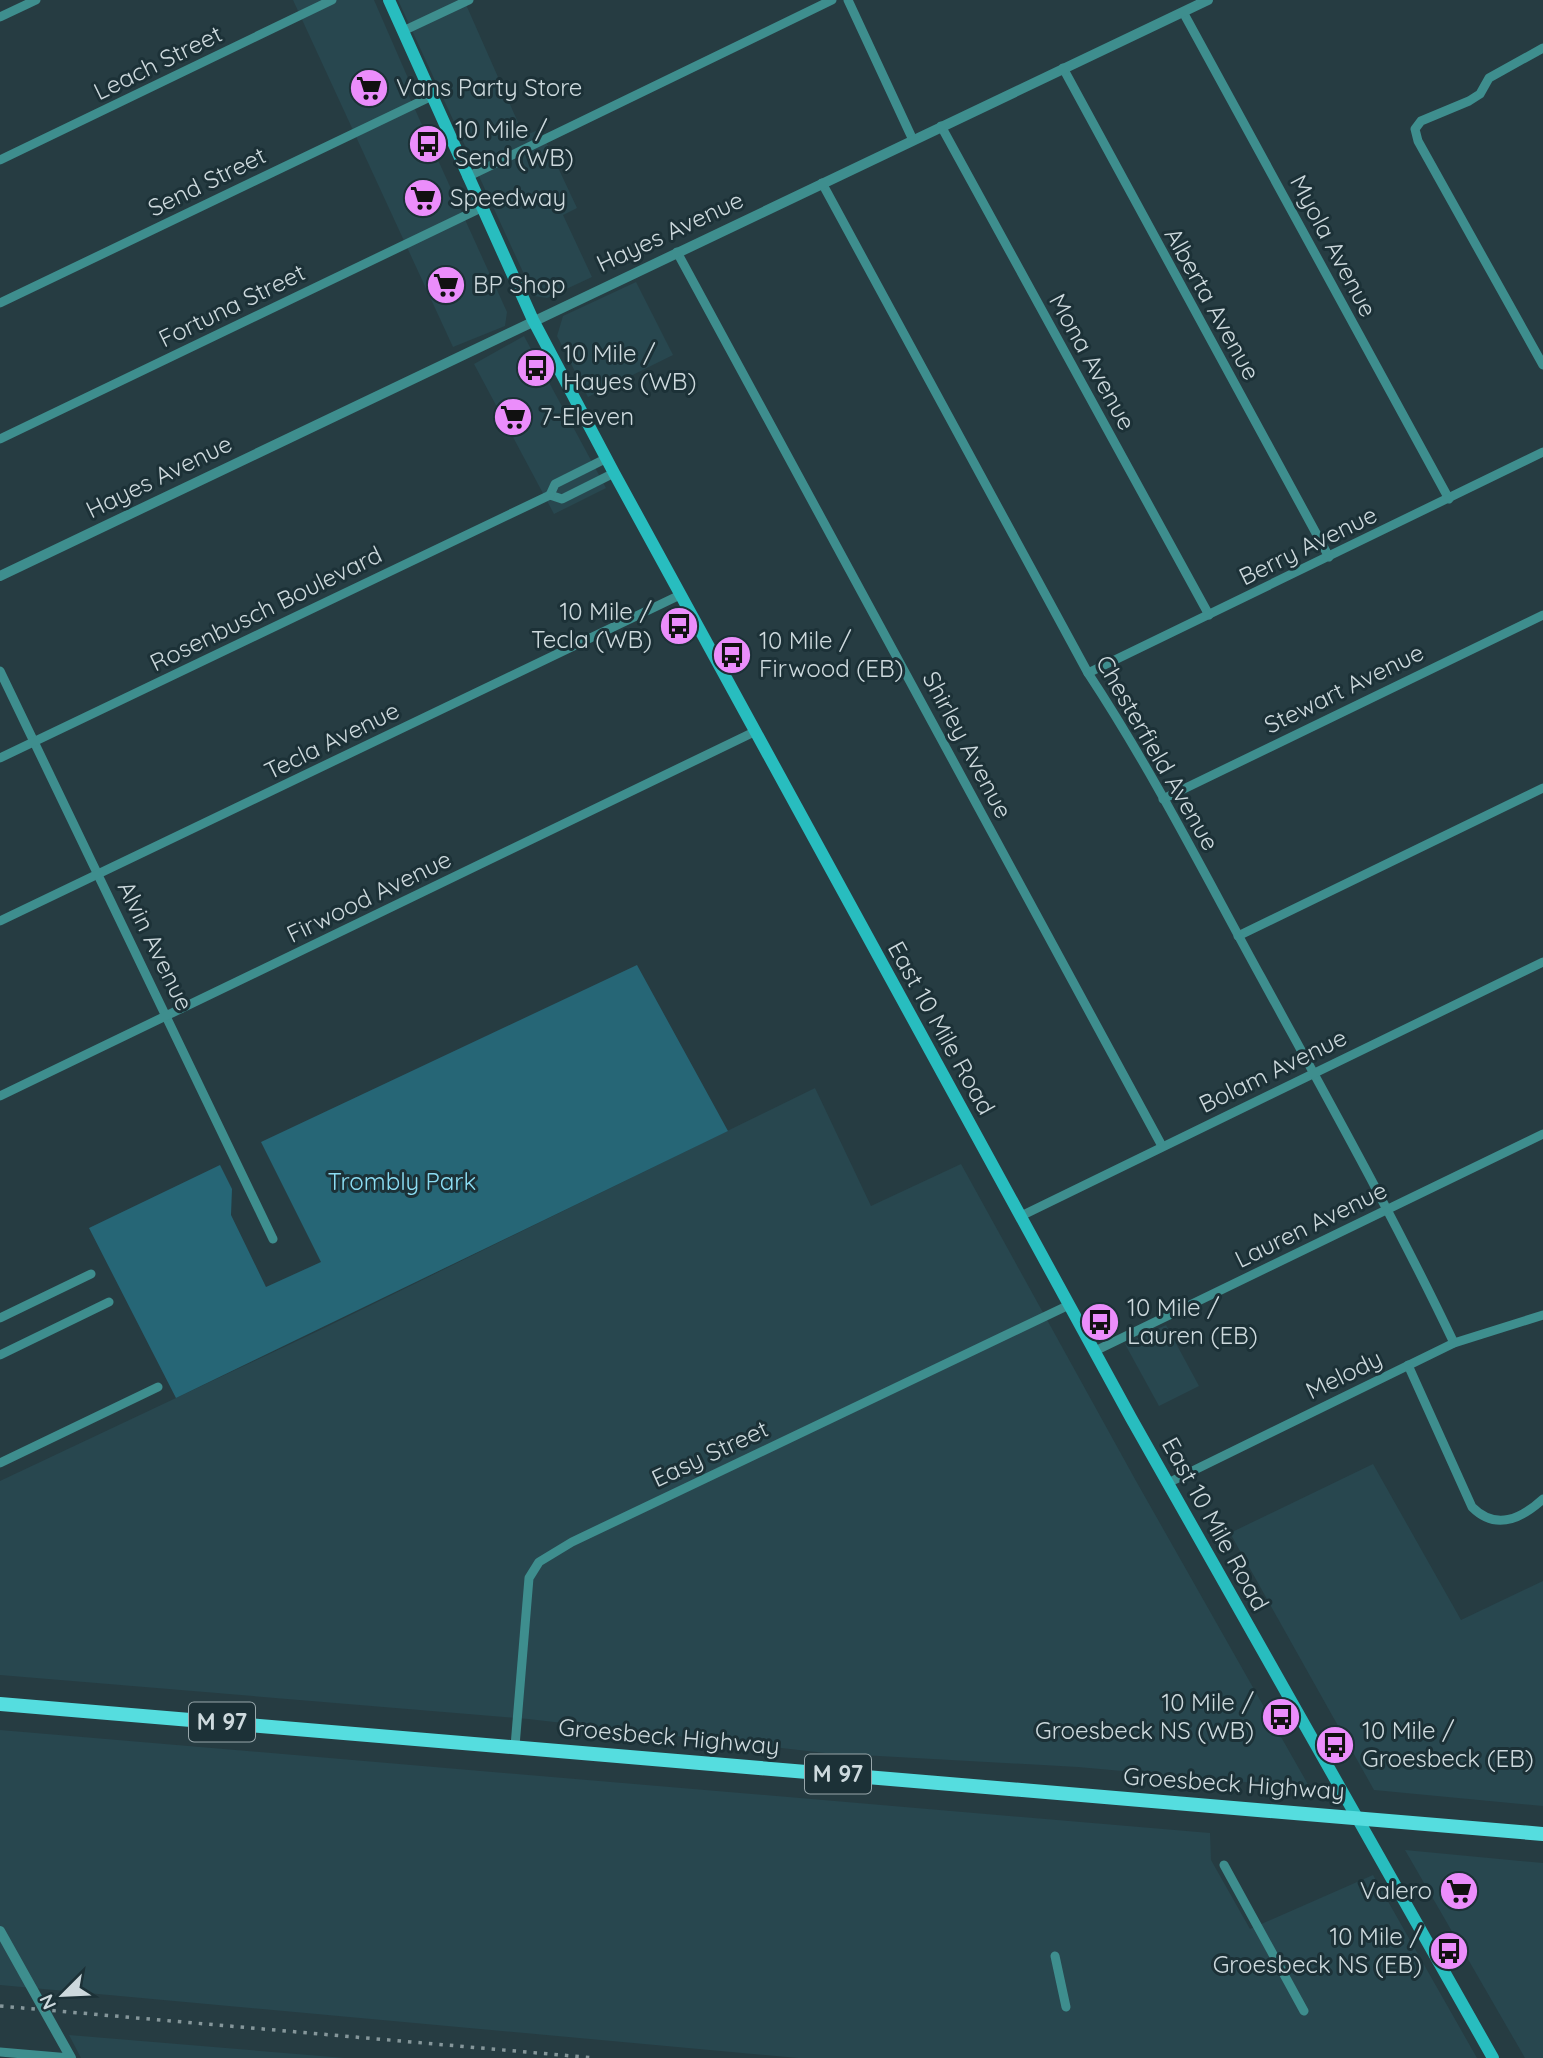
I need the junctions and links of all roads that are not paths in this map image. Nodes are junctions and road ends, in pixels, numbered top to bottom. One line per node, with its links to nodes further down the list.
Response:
1 (36, 0): 9 (street)
2 (332, 0): 16 (street, Leach Street)
3 (388, 0): 10 (main road, East 10 Mile Road)
4 (469, 0): 10 (street)
5 (832, 0): 17 (street)
6 (848, 0): 15 (street)
7 (1208, 0): 8 (street, Hayes Avenue)
8 (1183, 12): 12 (street, Hayes Avenue); 29 (street, Myola Avenue)
9 (0, 17)
10 (403, 32): 13 (main road, East 10 Mile Road)
11 (1543, 48): 23 (street)
12 (1063, 68): 14 (street, Hayes Avenue); 30 (street, Alberta Avenue)
13 (432, 96): 17 (main road, East 10 Mile Road); 21 (street, Send Street)
14 (942, 126): 15 (street, Hayes Avenue); 33 (street, Mona Avenue)
15 (913, 140): 18 (street, Hayes Avenue)
16 (0, 160)
17 (467, 177): 19 (main road, East 10 Mile Road)
18 (822, 184): 20 (street, Hayes Avenue); 36 (street, Chesterfield Avenue)
19 (481, 208): 22 (main road, East 10 Mile Road); 24 (street, Fortuna Street)
20 (677, 252): 22 (street, Hayes Avenue); 50 (street, Shirley Avenue)
21 (0, 303)
22 (533, 320): 26 (main road, East 10 Mile Road); 31 (street, Hayes Avenue)
23 (1543, 365)
24 (0, 439)
25 (1543, 452): 29 (street, Berry Avenue)
26 (607, 458): 27 (main road, East 10 Mile Road); 28 (street, Rosenbusch Boulevard)
27 (614, 473): 28 (street, Rosenbusch Boulevard); 32 (main road, East 10 Mile Road)
28 (550, 495): 38 (street, Rosenbusch Boulevard)
29 (1449, 499): 30 (street, Berry Avenue)
30 (1329, 558): 33 (street, Berry Avenue)
31 (0, 576)
32 (680, 595): 37 (main road, East 10 Mile Road); 42 (street, Tecla Avenue)
33 (1209, 615): 36 (street, Berry Avenue)
34 (1543, 615): 41 (street, Stewart Avenue)
35 (0, 671): 38 (street, Alvin Avenue)
36 (1088, 673): 41 (street, Chesterfield Avenue)
37 (754, 732): 46 (street, Firwood Avenue); 52 (main road, East 10 Mile Road)
38 (34, 742): 39 (street, Rosenbusch Boulevard); 42 (street, Alvin Avenue)
39 (0, 758)
40 (1543, 788): 44 (street)
41 (1163, 799): 44 (street, Chesterfield Avenue)
42 (99, 874): 43 (street, Tecla Avenue); 46 (street, Alvin Avenue)
43 (0, 922)
44 (1238, 936): 47 (street, Chesterfield Avenue)
45 (1543, 962): 47 (street, Bolam Avenue)
46 (167, 1016): 48 (street, Firwood Avenue); 53 (street, Alvin Avenue)
47 (1313, 1074): 50 (street, Bolam Avenue); 51 (street, Chesterfield Avenue)
48 (0, 1096)
49 (1543, 1134): 51 (street, Lauren Avenue)
50 (1162, 1146): 52 (street, Bolam Avenue)
51 (1385, 1210): 59 (street, Chesterfield Avenue); 60 (street, Lauren Avenue)
52 (1021, 1216): 56 (main road, East 10 Mile Road)
53 (273, 1238)
54 (91, 1274): 58 (street)
55 (109, 1302): 61 (street)
56 (1069, 1305): 60 (main road, East 10 Mile Road); 68 (street, Easy Street)
57 (1543, 1315): 59 (street, Melody)
58 (0, 1318)
59 (1454, 1343): 62 (street, Melody)
60 (1095, 1351): 65 (main road, East 10 Mile Road)
61 (0, 1355)
62 (1408, 1365): 65 (street, Melody); 66 (street)
63 (158, 1387): 64 (street)
64 (0, 1463)
65 (1168, 1483): 69 (main road, East 10 Mile Road)
66 (1543, 1499)
67 (0, 1704): 68 (main road, Groesbeck Highway / M 97)
68 (515, 1746): 69 (main road, Groesbeck Highway / M 97)
69 (1356, 1816): 70 (main road, Groesbeck Highway / M 97); 78 (main road, East 10 Mile Road)
70 (1543, 1834)
71 (1224, 1865): 75 (street)
72 (0, 1931): 77 (street)
73 (1055, 1956): 74 (street)
74 (1066, 2007)
75 (1304, 2011)
76 (0, 2052): 77 (street)
77 (71, 2058)
78 (1493, 2058)

